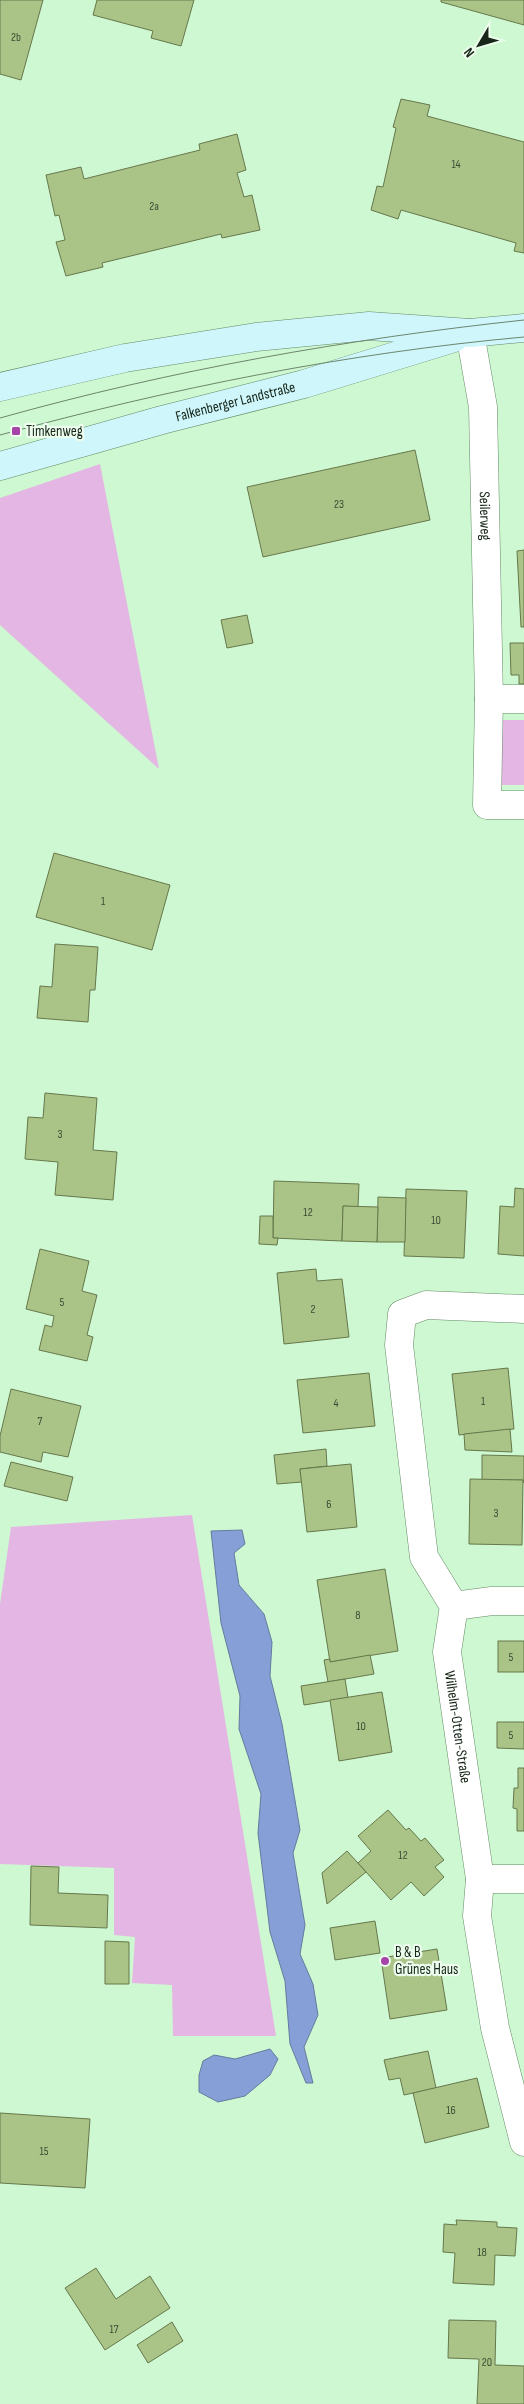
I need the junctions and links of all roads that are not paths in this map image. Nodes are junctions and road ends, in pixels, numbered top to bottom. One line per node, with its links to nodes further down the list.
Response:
1 (524, 328): 2 (street, Falkenberger Landstraße)
2 (470, 333): 3 (street, Falkenberger Landstraße); 4 (street, Falkenberger Landstraße); 5 (street, Seilerweg)
3 (0, 386)
4 (0, 466)
5 (489, 699): 6 (street); 7 (street, Seilerweg)
6 (524, 699)
7 (524, 804)
8 (524, 1310): 10 (street)
9 (524, 1601): 10 (street)
10 (454, 1606): 11 (street, Wilhelm-Otten-Straße)
11 (480, 1879): 12 (street); 13 (street, Wilhelm-Otten-Straße)
12 (524, 1879)
13 (524, 2142)

